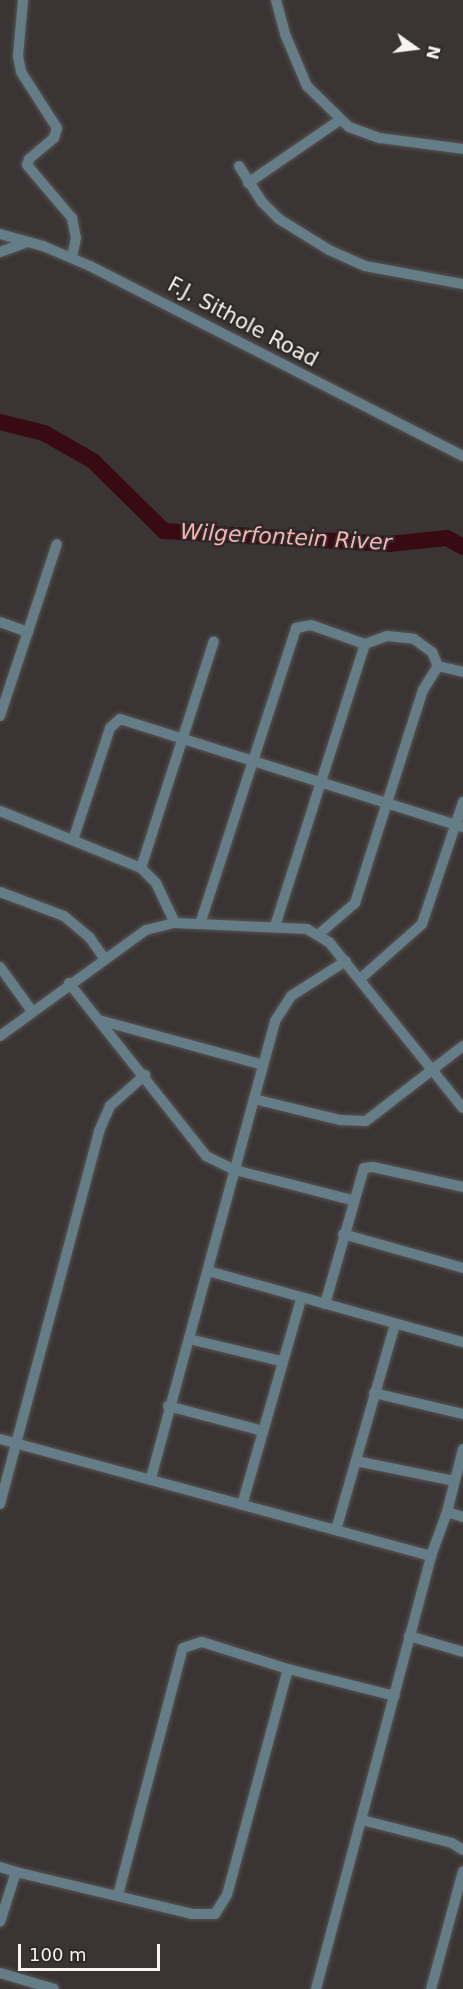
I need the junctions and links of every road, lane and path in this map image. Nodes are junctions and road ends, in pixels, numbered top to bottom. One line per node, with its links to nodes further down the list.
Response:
1 (23, 0): 10 (street)
2 (276, 0): 3 (street)
3 (340, 120): 4 (street); 6 (street)
4 (463, 149)
5 (239, 166): 6 (street)
6 (248, 183): 11 (street)
7 (0, 234): 8 (street, F.J. Sithole Road)
8 (28, 242): 9 (street); 10 (street, F.J. Sithole Road)
9 (0, 252)
10 (72, 257): 12 (street, F.J. Sithole Road)
11 (463, 284)
12 (463, 456)
13 (57, 544): 15 (street)
14 (0, 622): 15 (street)
15 (28, 632): 20 (street)
16 (214, 641): 22 (street)
17 (364, 644): 18 (street); 23 (street); 24 (street)
18 (438, 666): 19 (street); 26 (street)
19 (463, 672)
20 (3, 701): 21 (street)
21 (0, 717)
22 (183, 738): 23 (street); 29 (street); 30 (street)
23 (252, 760): 24 (street); 33 (street)
24 (319, 782): 26 (street); 34 (street)
25 (463, 802): 28 (street)
26 (388, 804): 28 (street); 35 (street)
27 (0, 811): 29 (street)
28 (459, 826): 39 (street)
29 (73, 840): 30 (street)
30 (141, 868): 32 (street)
31 (0, 892): 36 (street)
32 (175, 923): 33 (street); 36 (street)
33 (200, 924): 34 (street)
34 (275, 926): 35 (street)
35 (319, 934): 37 (street)
36 (104, 958): 40 (street)
37 (346, 961): 39 (street); 45 (street)
38 (0, 967): 41 (street)
39 (360, 979): 46 (street)
40 (69, 983): 41 (street); 42 (street)
41 (32, 1011): 43 (street)
42 (99, 1020): 45 (street); 47 (street)
43 (0, 1036)
44 (463, 1046): 46 (street)
45 (263, 1065): 48 (street)
46 (432, 1071): 48 (street); 49 (street)
47 (145, 1075): 50 (street); 67 (street)
48 (254, 1099): 50 (street)
49 (463, 1108)
50 (235, 1170): 52 (street); 55 (street)
51 (463, 1187): 52 (street)
52 (352, 1200): 53 (street)
53 (343, 1234): 54 (street); 57 (street)
54 (463, 1268)
55 (208, 1271): 56 (street); 59 (street)
56 (301, 1299): 57 (street); 61 (street)
57 (325, 1304): 58 (street)
58 (395, 1324): 60 (street); 62 (street)
59 (189, 1339): 61 (street); 63 (street)
60 (463, 1342)
61 (281, 1362): 65 (street)
62 (374, 1393): 64 (street); 69 (street)
63 (168, 1406): 65 (street); 70 (street)
64 (463, 1414)
65 (262, 1431): 73 (street)
66 (0, 1439): 67 (street)
67 (15, 1444): 70 (street); 72 (street)
68 (463, 1449): 71 (street)
69 (356, 1461): 71 (street); 76 (street)
70 (151, 1478): 73 (street)
71 (454, 1481): 74 (street)
72 (0, 1504)
73 (242, 1505): 76 (street)
74 (447, 1512): 75 (street); 77 (street)
75 (463, 1516)
76 (336, 1530): 77 (street)
77 (430, 1556): 78 (street)
78 (409, 1636): 79 (street); 81 (street)
79 (463, 1652)
80 (288, 1669): 81 (street); 87 (street); 87 (street)
81 (395, 1696): 82 (street)
82 (362, 1820): 83 (street); 91 (street)
83 (463, 1850)
84 (0, 1867): 86 (street)
85 (463, 1871): 92 (street)
86 (16, 1872): 87 (street); 88 (street)
87 (118, 1895)
88 (0, 1922)
89 (0, 1973): 90 (street)
90 (54, 1989)
91 (316, 1989)
92 (431, 1989)

